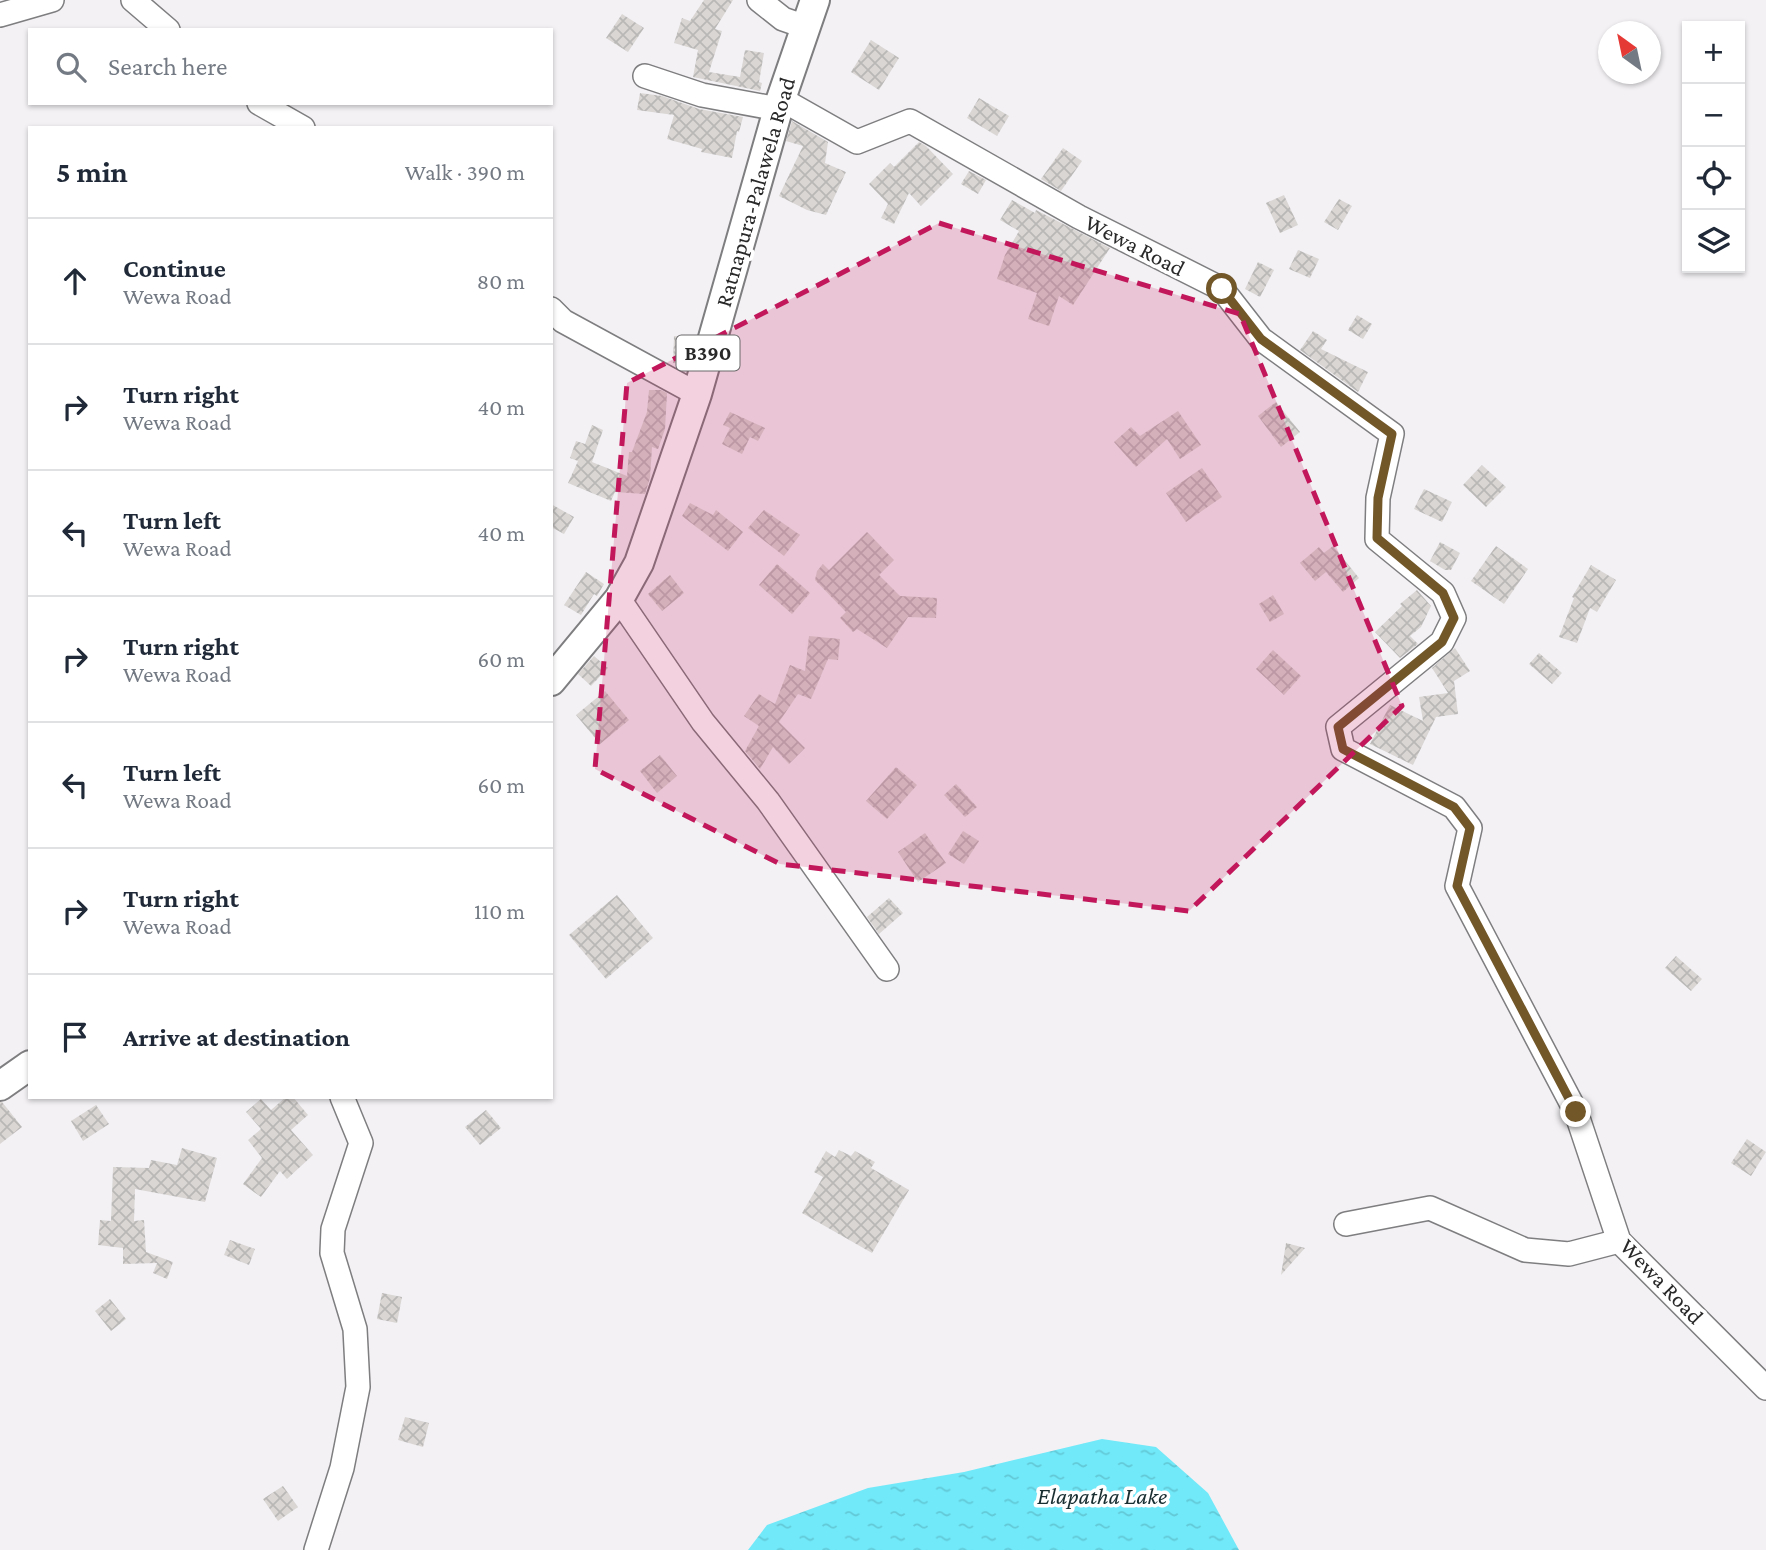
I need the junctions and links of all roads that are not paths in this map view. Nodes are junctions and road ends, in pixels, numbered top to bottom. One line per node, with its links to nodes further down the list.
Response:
1 (52, 0): 5 (street)
2 (133, 0): 7 (street)
3 (759, 0): 6 (street)
4 (815, 0): 6 (main road, Ratnapura-Palawela Road / B390)
5 (0, 15)
6 (806, 27): 9 (main road, Ratnapura-Palawela Road / B390)
7 (166, 28)
8 (645, 76): 9 (street)
9 (779, 104): 13 (main road, Ratnapura-Palawela Road / B390); 21 (street, Wewa Road)
10 (263, 105): 11 (street)
11 (299, 126)
12 (553, 311): 13 (street)
13 (697, 394): 14 (main road, Ratnapura-Palawela Road / B390)
14 (620, 599): 15 (main road, Ratnapura-Palawela Road / B390); 16 (street)
15 (553, 679)
16 (887, 969)
17 (28, 1066): 18 (main road)
18 (0, 1086)
19 (343, 1099): 23 (street)
20 (1346, 1224): 21 (street)
21 (1619, 1241): 22 (street, Wewa Road)
22 (1766, 1388)
23 (316, 1550)

